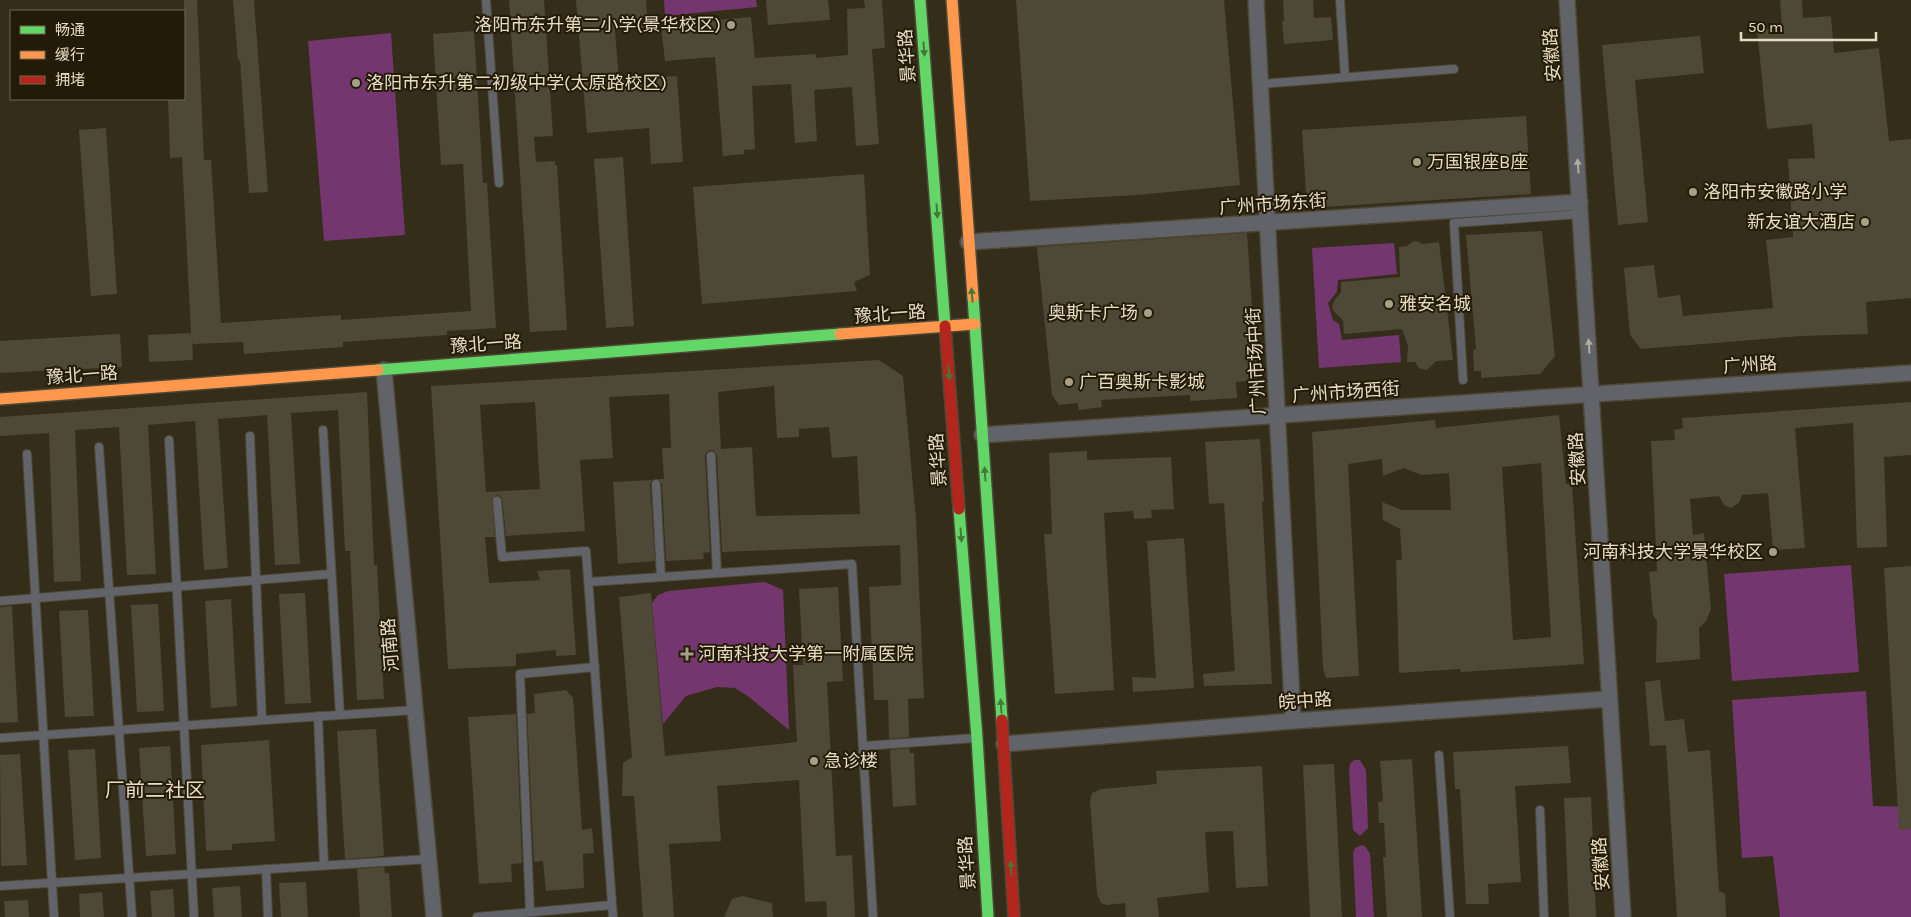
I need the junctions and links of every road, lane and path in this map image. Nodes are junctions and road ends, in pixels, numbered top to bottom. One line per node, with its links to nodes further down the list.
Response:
1 (486, 0): 10 (lane)
2 (920, 0): 15 (main road, 景华路, one-way to 15)
3 (952, 0): 13 (main road)
4 (1256, 0): 9 (street, 广州市场中街)
5 (1340, 0): 8 (lane)
6 (1567, 0): 11 (street, 安徽路, one-way to 6)
7 (1454, 69): 8 (lane)
8 (1345, 78): 9 (lane)
9 (1261, 84): 12 (street, 广州市场中街)
10 (499, 183)
11 (1580, 208): 12 (street, 广州市场东街); 18 (lane); 19 (street, 安徽路, one-way to 11)
12 (1268, 223): 13 (street, 广州市场东街); 21 (street, 广州市场中街)
13 (968, 242): 14 (main road, one-way to 13)
14 (975, 324): 15 (main road, 豫北一路); 23 (main road)
15 (946, 327): 16 (main road, 豫北一路); 51 (main road, 景华路, one-way to 51)
16 (384, 370): 20 (main road, 豫北一路); 42 (street, 河南路)
17 (1911, 373): 19 (street, 广州路)
18 (1463, 380)
19 (1592, 394): 21 (street, 广州市场西街); 41 (street, 安徽路)
20 (0, 399)
21 (1278, 415): 23 (street, 广州市场西街); 46 (street, 广州市场中街)
22 (323, 430): 32 (lane)
23 (982, 435): 52 (main road, one-way to 23)
24 (250, 436): 34 (lane)
25 (170, 440): 36 (lane)
26 (99, 447): 37 (lane)
27 (27, 454): 38 (lane)
28 (711, 456): 31 (lane)
29 (656, 484): 33 (lane)
30 (497, 502): 35 (lane)
31 (717, 573): 33 (lane); 53 (lane)
32 (331, 574): 34 (lane); 43 (lane)
33 (660, 577): 35 (lane)
34 (256, 581): 36 (lane); 45 (lane)
35 (589, 582): 40 (lane)
36 (177, 587): 37 (lane); 47 (lane)
37 (109, 592): 38 (lane); 48 (lane)
38 (36, 598): 39 (lane); 49 (lane)
39 (0, 601)
40 (595, 667): 63 (lane); 64 (lane)
41 (1609, 700): 46 (street, 皖中路); 77 (street, 安徽路)
42 (415, 710): 43 (lane); 56 (street, 河南路)
43 (340, 715): 44 (lane)
44 (318, 716): 45 (lane); 57 (lane)
45 (262, 720): 47 (lane)
46 (1293, 720): 52 (street, 皖中路)
47 (184, 725): 48 (lane); 59 (lane)
48 (119, 730): 49 (lane); 60 (lane)
49 (43, 735): 50 (lane); 61 (lane)
50 (0, 738)
51 (977, 738): 53 (lane); 73 (main road, 景华路)
52 (1004, 744): 74 (main road, one-way to 52)
53 (864, 746): 72 (lane)
54 (1439, 755): 75 (lane)
55 (1540, 810): 76 (lane)
56 (428, 859): 57 (lane); 69 (street, 河南路)
57 (324, 865): 58 (lane)
58 (266, 869): 59 (lane); 68 (lane)
59 (192, 874): 60 (lane); 67 (lane)
60 (129, 878): 61 (lane); 66 (lane)
61 (52, 883): 62 (lane); 65 (lane)
62 (0, 886)
63 (612, 905): 64 (lane); 71 (lane)
64 (530, 912): 70 (lane)
65 (54, 917)
66 (132, 917)
67 (194, 917)
68 (268, 917)
69 (434, 917)
70 (477, 917)
71 (613, 917)
72 (873, 917)
73 (988, 917)
74 (1014, 917)
75 (1450, 917)
76 (1544, 917)
77 (1623, 917)

